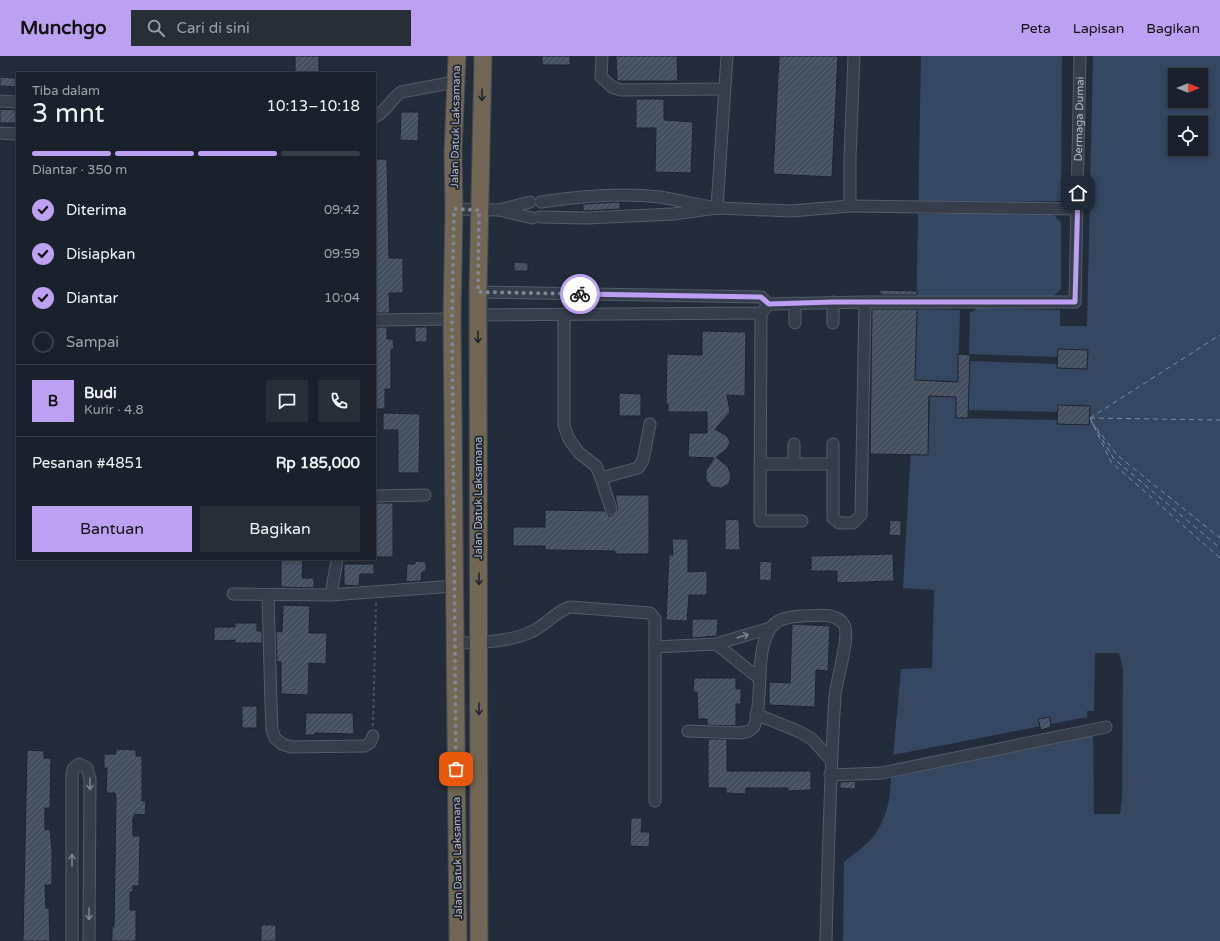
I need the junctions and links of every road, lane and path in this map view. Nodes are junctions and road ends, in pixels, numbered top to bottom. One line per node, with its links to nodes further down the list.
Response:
1 (457, 56): 7 (highway, Jalan Datuk Laksamana)
2 (483, 56): 18 (highway, Jalan Datuk Laksamana, one-way to 18)
3 (602, 56): 8 (street)
4 (727, 56): 8 (street)
5 (854, 56): 14 (street)
6 (1080, 56): 17 (street, Dermaga Dumai)
7 (456, 82): 11 (street); 16 (highway, Jalan Datuk Laksamana)
8 (724, 89): 15 (street)
9 (0, 101): 10 (street)
10 (16, 102)
11 (376, 115)
12 (0, 133): 13 (street)
13 (16, 134)
14 (850, 206): 15 (street); 17 (street)
15 (717, 208): 19 (street); 19 (street)
16 (454, 209): 18 (street); 28 (highway, Jalan Datuk Laksamana)
17 (1077, 209): 22 (street, Dermaga Dumai)
18 (479, 210): 19 (street); 20 (highway, Jalan Datuk Laksamana)
19 (499, 210)
20 (478, 292): 24 (street); 27 (highway, Jalan Datuk Laksamana)
21 (833, 302): 22 (street); 23 (street); 31 (street)
22 (864, 302): 37 (street)
23 (795, 303): 24 (street); 30 (street)
24 (769, 304): 25 (street)
25 (761, 313): 26 (street); 35 (street)
26 (564, 314): 27 (street); 38 (street)
27 (478, 315): 51 (highway, Jalan Datuk Laksamana, one-way to 51)
28 (452, 319): 29 (street); 44 (highway, Jalan Datuk Laksamana)
29 (376, 320)
30 (795, 323)
31 (833, 323)
32 (650, 424): 38 (street)
33 (794, 444): 36 (street)
34 (833, 444): 37 (street)
35 (760, 464): 36 (street); 42 (street)
36 (794, 464): 37 (street)
37 (833, 464)
38 (601, 478): 41 (street)
39 (425, 495): 40 (street)
40 (376, 496)
41 (611, 509)
42 (802, 521)
43 (337, 560): 48 (street)
44 (454, 586): 45 (street); 50 (highway, Jalan Datuk Laksamana)
45 (377, 593): 48 (street); 58 (path)
46 (233, 594): 47 (street)
47 (268, 595): 48 (street); 58 (street)
48 (331, 595)
49 (770, 628): 52 (street, one-way to 49); 54 (street); 59 (street)
50 (454, 643): 51 (street); 64 (highway, Jalan Datuk Laksamana)
51 (479, 643): 53 (street); 65 (highway, Jalan Datuk Laksamana, one-way to 65)
52 (716, 644): 53 (street); 54 (street)
53 (655, 647): 61 (street)
54 (760, 679): 55 (street)
55 (756, 714): 57 (street); 59 (street)
56 (1106, 727): 60 (street)
57 (688, 730)
58 (373, 736)
59 (831, 760): 60 (street)
60 (830, 775): 66 (street)
61 (654, 801)
62 (72, 941): 63 (street, one-way to 63)
63 (89, 941)
64 (458, 941)
65 (479, 941)
66 (826, 941)

